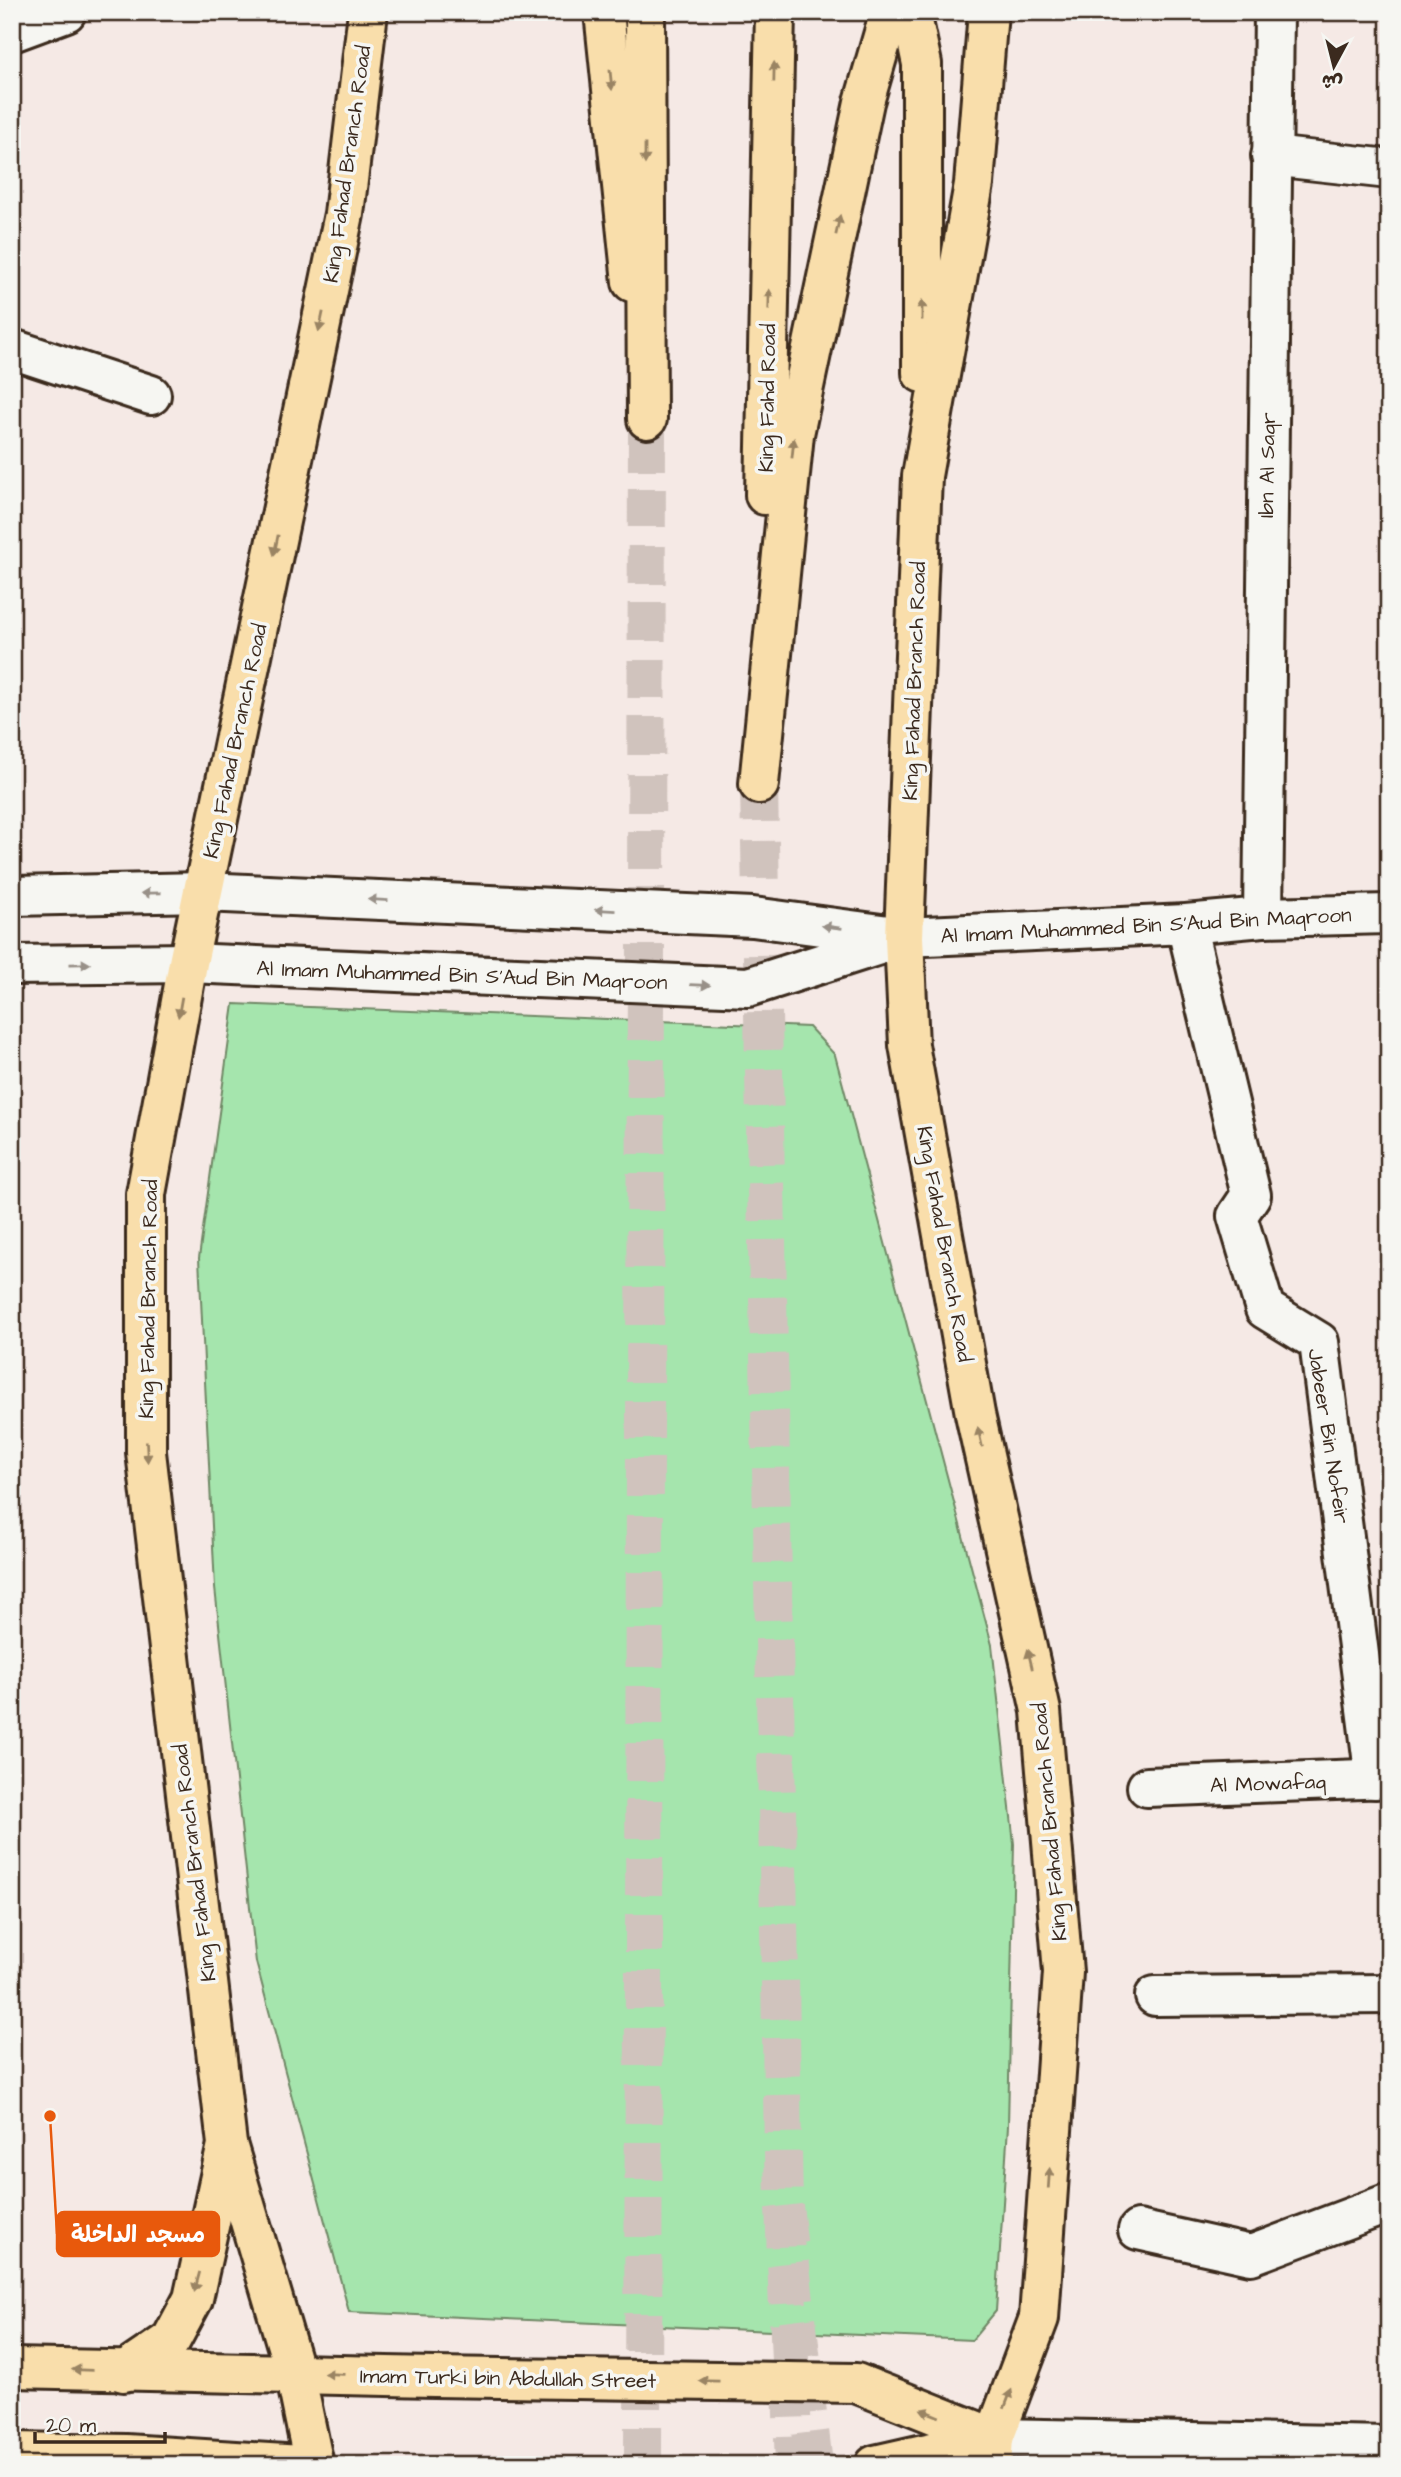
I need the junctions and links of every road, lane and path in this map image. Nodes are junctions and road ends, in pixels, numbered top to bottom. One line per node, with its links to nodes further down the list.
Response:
1 (66, 12): 10 (street)
2 (368, 12): 16 (main road, King Fahad Branch Road, one-way to 16)
3 (604, 12): 4 (main road)
4 (645, 12)
5 (775, 12): 6 (main road, King Fahd Road)
6 (890, 12)
7 (911, 12): 15 (main road, one-way to 7)
8 (988, 12): 15 (main road, King Fahad Branch Road)
9 (1274, 12): 11 (street, Ibn Al Saqr)
10 (12, 32)
11 (1271, 156): 12 (street); 19 (street, Ibn Al Saqr)
12 (1389, 169)
13 (12, 349): 14 (street)
14 (151, 395)
15 (922, 477): 21 (main road, King Fahad Branch Road)
16 (204, 892): 17 (street, Al Imam Muhammed Bin S'Aud Bin Maqroon, one-way to 17); 21 (street, Al Imam Muhammed Bin S'Aud Bin Maqroon, one-way to 16); 22 (main road, King Fahad Branch Road)
17 (12, 896)
18 (1389, 914): 19 (street, Al Imam Muhammed Bin S'Aud Bin Maqroon)
19 (1263, 917): 20 (street, Al Imam Muhammed Bin S'Aud Bin Maqroon)
20 (1186, 925): 21 (street, Al Imam Muhammed Bin S'Aud Bin Maqroon); 24 (street, Jabeer Bin Nofeir)
21 (904, 937): 22 (street, Al Imam Muhammed Bin S'Aud Bin Maqroon, one-way to 21); 35 (main road, King Fahad Branch Road, one-way to 21)
22 (188, 963): 23 (street, Al Imam Muhammed Bin S'Aud Bin Maqroon, one-way to 22); 28 (main road, King Fahad Branch Road, one-way to 28)
23 (12, 965)
24 (1382, 1779): 25 (street, Al Mowafaq)
25 (1147, 1787)
26 (1389, 1994): 27 (street)
27 (1155, 1996)
28 (227, 2144): 32 (main road, one-way to 32); 33 (main road, King Fahad Branch Road)
29 (1389, 2203): 30 (street)
30 (1139, 2230)
31 (12, 2368): 32 (main road, Imam Turki bin Abdullah Street, one-way to 31)
32 (124, 2372): 33 (main road, Imam Turki bin Abdullah Street)
33 (295, 2373): 35 (main road, Imam Turki bin Abdullah Street, one-way to 33); 41 (main road, King Fahad Branch Road)
34 (1389, 2446): 38 (street, Imam Turki bin Abdullah Street)
35 (993, 2451): 38 (street, Imam Turki bin Abdullah Street); 42 (main road, Imam Turki bin Abdullah Street)
36 (12, 2452): 37 (main road)
37 (126, 2454): 39 (main road); 40 (main road)
38 (1269, 2455)
39 (162, 2465)
40 (301, 2465)
41 (314, 2465)
42 (875, 2465)

